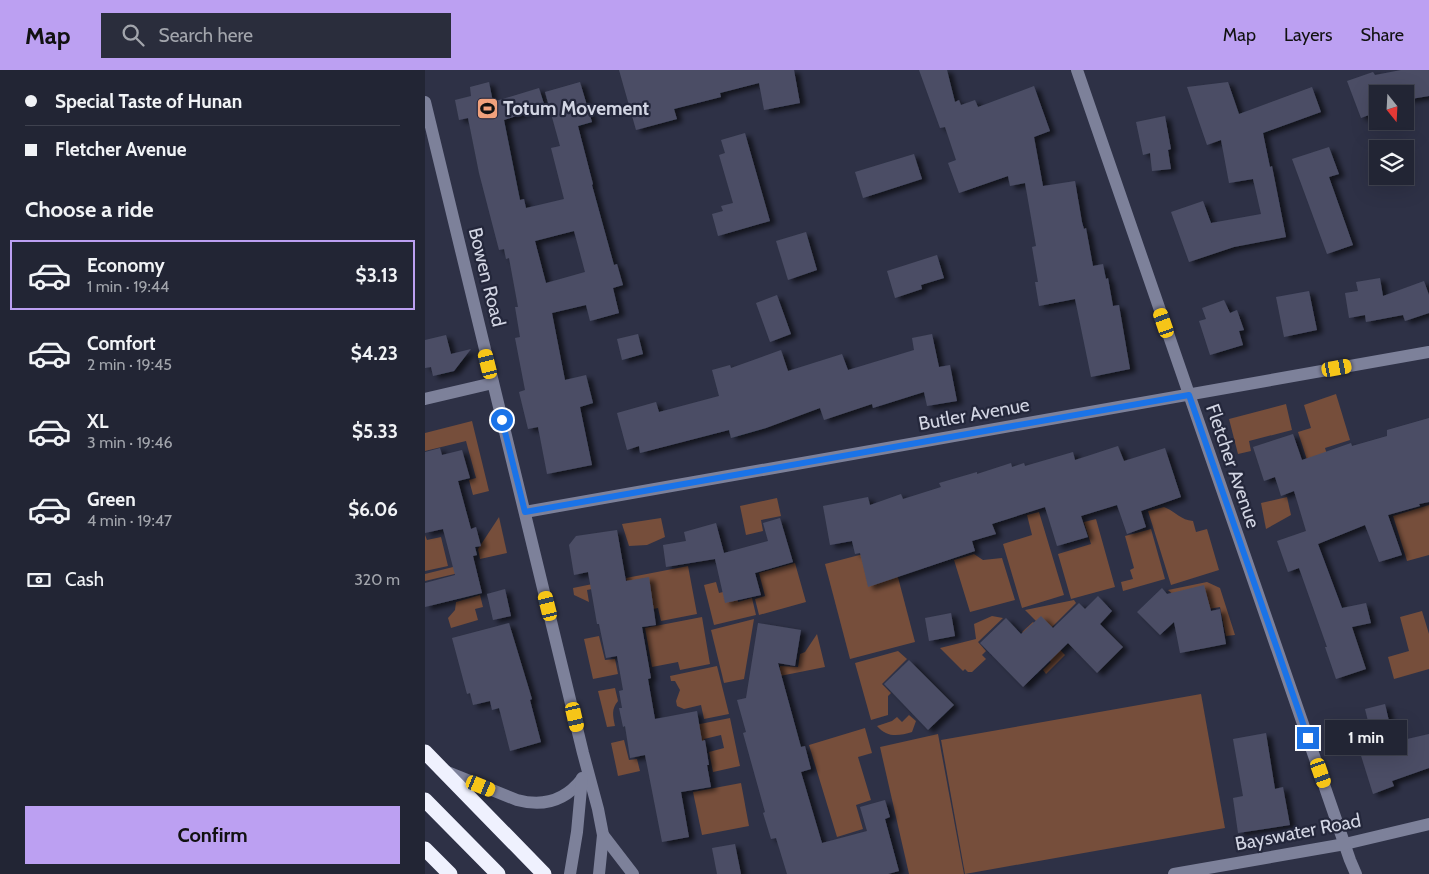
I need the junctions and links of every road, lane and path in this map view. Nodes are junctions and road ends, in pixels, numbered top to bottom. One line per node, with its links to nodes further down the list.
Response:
1 (1077, 70): 5 (street, Fletcher Avenue)
2 (425, 102): 4 (street, Bowen Road)
3 (1429, 352): 5 (street, Butler Avenue)
4 (493, 383): 6 (street); 7 (street, Bowen Road)
5 (1189, 395): 7 (street, Butler Avenue); 15 (street, Fletcher Avenue)
6 (425, 400)
7 (525, 512): 9 (street, Bowen Road)
8 (425, 752): 10 (highway)
9 (583, 753): 11 (street, Bowen Road); 14 (street, Bowen Road)
10 (445, 771): 11 (street); 19 (highway)
11 (582, 779): 20 (street, Bowen Road)
12 (425, 800): 18 (highway)
13 (1429, 824): 15 (street, Bayswater Road)
14 (603, 835): 21 (street, Bowen Road); 22 (street)
15 (1345, 844): 23 (street, Bayswater Road); 24 (street, Fletcher Avenue)
16 (425, 849): 17 (highway)
17 (450, 874)
18 (498, 874)
19 (544, 874)
20 (570, 874)
21 (599, 874)
22 (633, 874)
23 (1175, 874)
24 (1356, 874)

